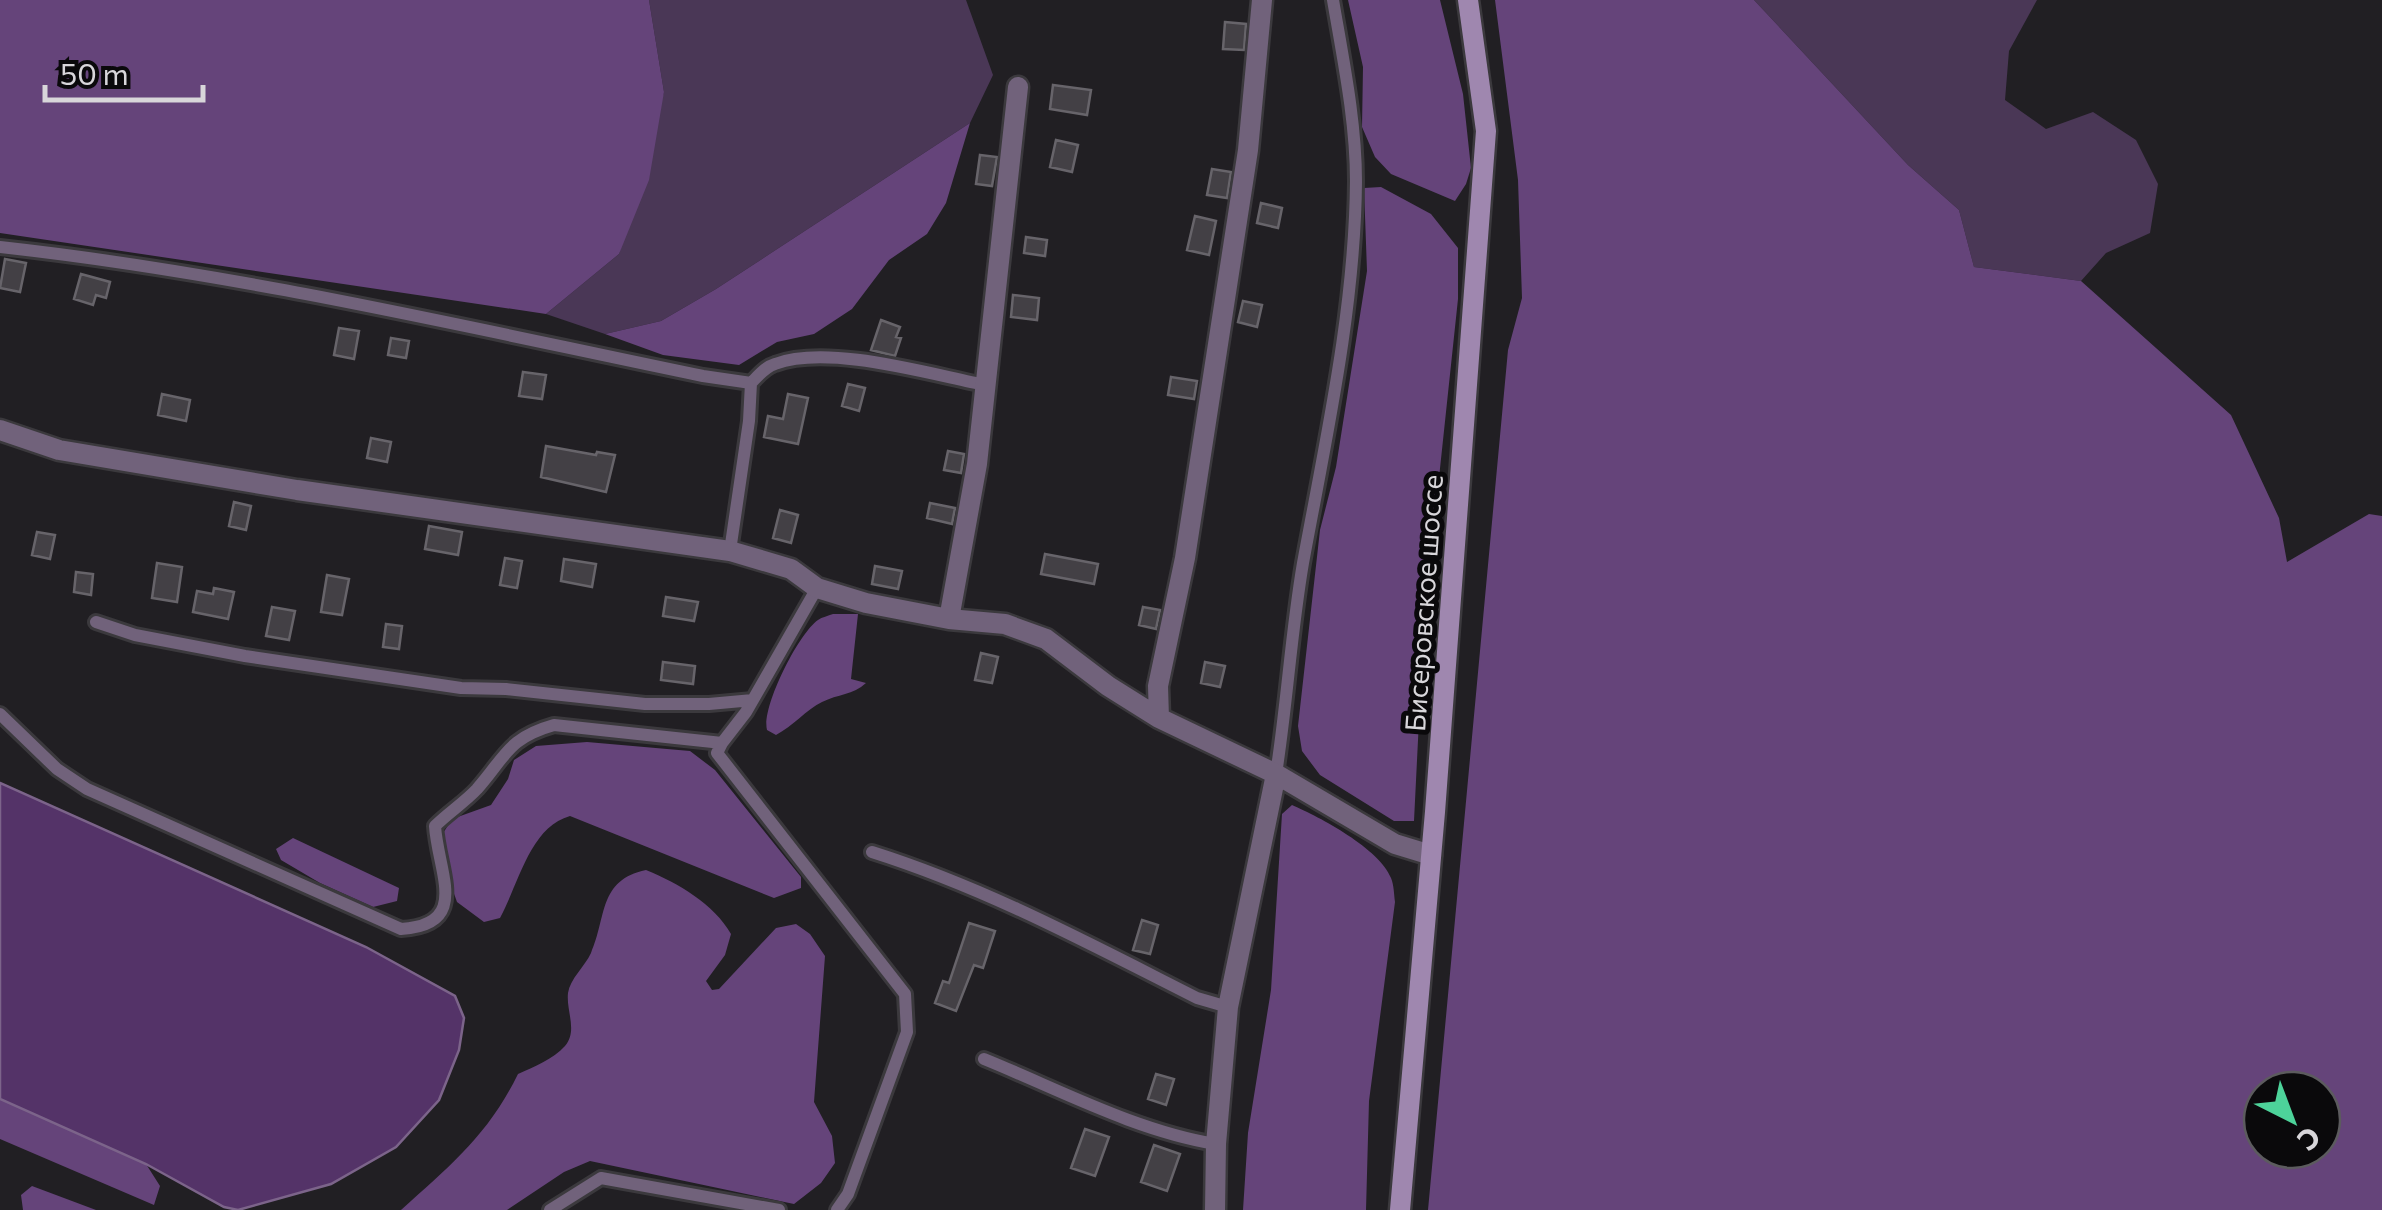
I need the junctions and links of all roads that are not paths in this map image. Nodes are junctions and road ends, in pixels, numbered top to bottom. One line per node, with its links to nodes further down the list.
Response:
1 (1262, 0): 15 (street)
2 (1334, 0): 17 (lane)
3 (1468, 0): 19 (main road, Бисеровское шоссе)
4 (1018, 87): 7 (street)
5 (0, 247): 6 (lane)
6 (750, 383): 7 (lane); 9 (lane)
7 (986, 385): 11 (street)
8 (0, 430): 9 (street)
9 (730, 552): 10 (street)
10 (817, 588): 11 (street); 13 (lane)
11 (949, 619): 15 (street)
12 (96, 622): 13 (lane)
13 (752, 700): 16 (lane)
14 (0, 714): 16 (lane)
15 (1159, 718): 17 (street)
16 (722, 742): 25 (lane)
17 (1276, 774): 19 (street); 20 (street)
18 (872, 852): 20 (lane)
19 (1431, 855): 27 (main road, Бисеровское шоссе)
20 (1228, 1007): 22 (street)
21 (984, 1059): 22 (lane)
22 (1216, 1144): 26 (street)
23 (550, 1210): 24 (lane)
24 (779, 1210)
25 (837, 1210)
26 (1215, 1210)
27 (1400, 1210)

